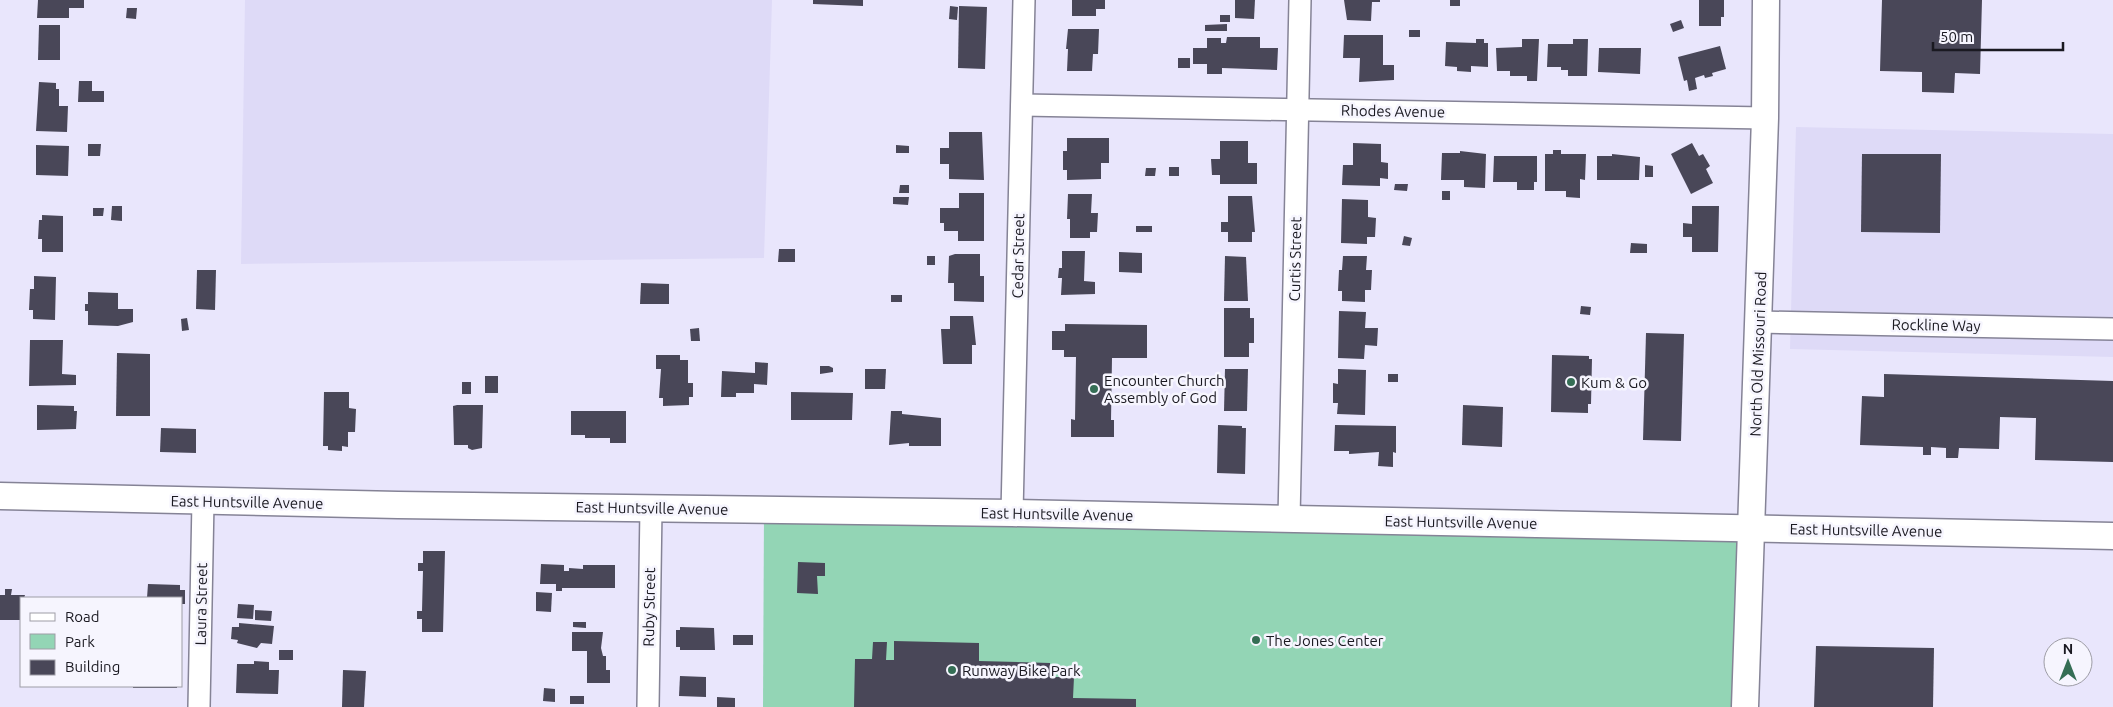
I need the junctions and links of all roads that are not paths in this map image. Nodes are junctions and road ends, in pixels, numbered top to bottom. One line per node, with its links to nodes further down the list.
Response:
1 (1024, 0): 4 (street, Cedar Street)
2 (1300, 0): 5 (street, Curtis Street)
3 (1766, 0): 6 (main road, North Old Missouri Road)
4 (1022, 105): 5 (street, Rhodes Avenue); 12 (street, Cedar Street)
5 (1298, 109): 6 (street, Rhodes Avenue); 13 (street, Curtis Street)
6 (1765, 118): 7 (main road, North Old Missouri Road)
7 (1759, 322): 8 (street, Rockline Way); 14 (main road, North Old Missouri Road)
8 (2113, 329)
9 (0, 496): 10 (main road, East Huntsville Avenue)
10 (203, 501): 11 (main road, East Huntsville Avenue); 16 (street, Laura Street)
11 (651, 508): 12 (main road, East Huntsville Avenue); 17 (street, Ruby Street)
12 (1012, 513): 13 (main road, East Huntsville Avenue)
13 (1289, 519): 14 (main road, East Huntsville Avenue)
14 (1753, 528): 15 (main road, East Huntsville Avenue); 18 (main road, North Old Missouri Road)
15 (2113, 536)
16 (199, 707)
17 (648, 707)
18 (1745, 707)

